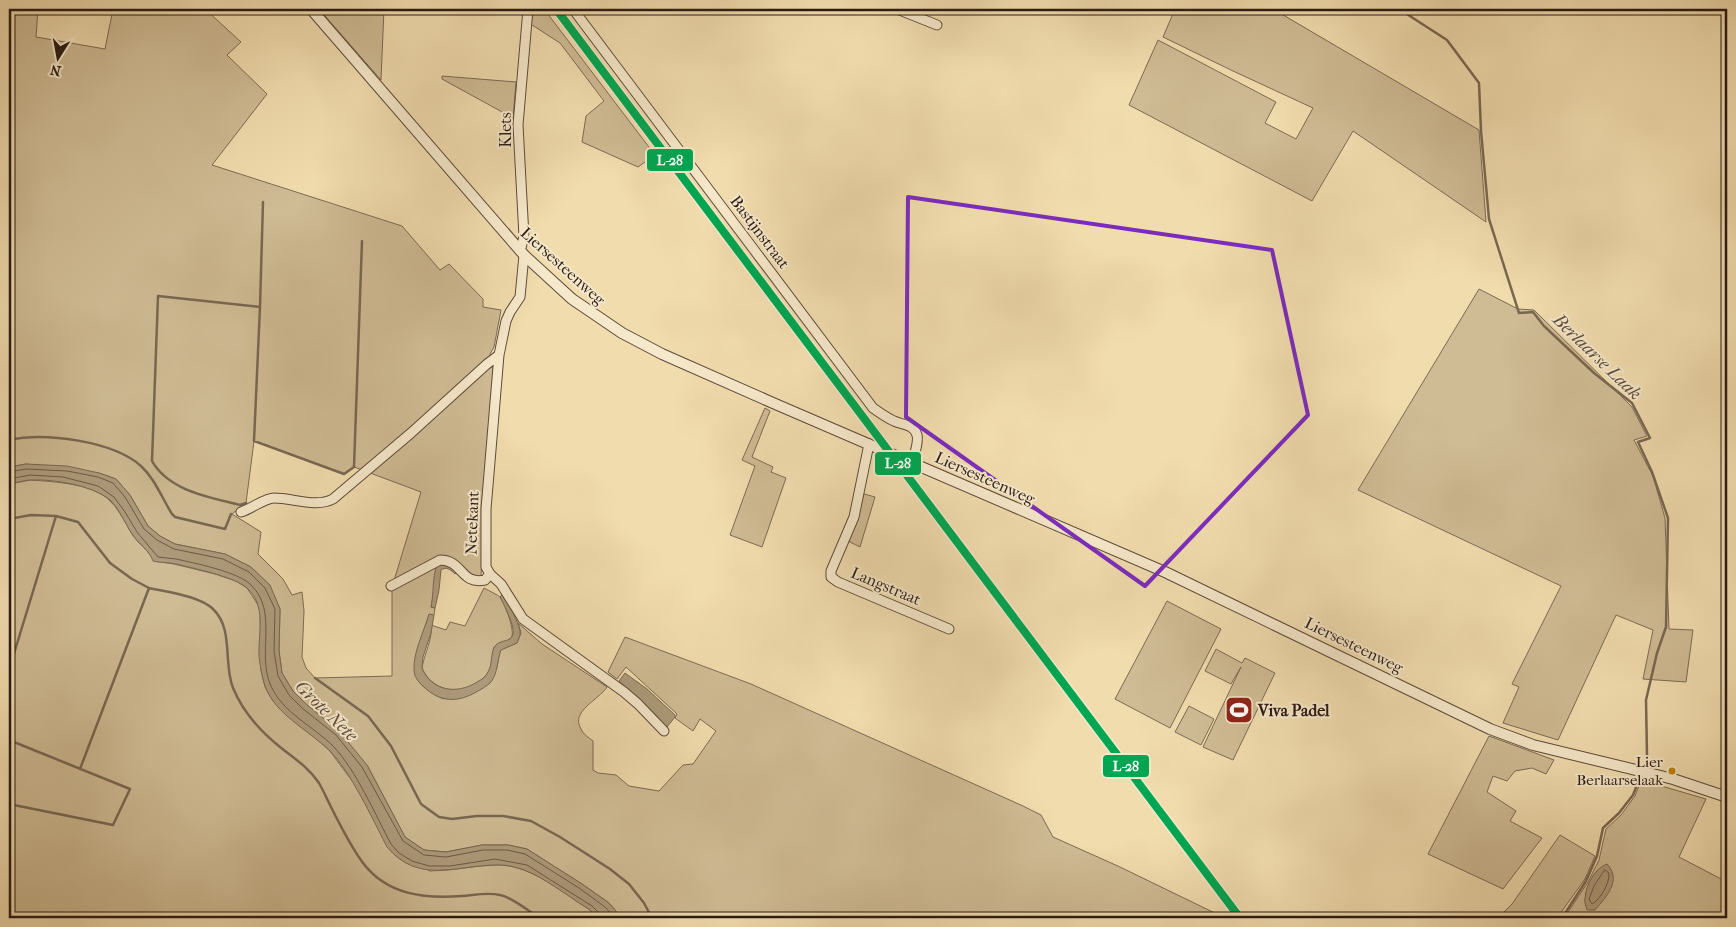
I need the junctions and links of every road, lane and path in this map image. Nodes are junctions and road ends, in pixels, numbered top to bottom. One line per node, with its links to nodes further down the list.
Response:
1 (311, 9): 6 (street, Liersesteenweg)
2 (528, 9): 6 (street, Klets)
3 (573, 9): 9 (street, Bastijnstraat)
4 (897, 9): 5 (street)
5 (936, 25)
6 (522, 253): 7 (street, Netekant); 8 (street, Liersesteenweg)
7 (500, 354): 10 (street); 11 (street, Netekant)
8 (868, 444): 9 (street, Liersesteenweg); 13 (street, Langstraat)
9 (912, 462): 15 (street, Liersesteenweg)
10 (241, 512)
11 (490, 574): 12 (street); 14 (street, Netekant)
12 (391, 586)
13 (949, 629)
14 (664, 732)
15 (1727, 797)

